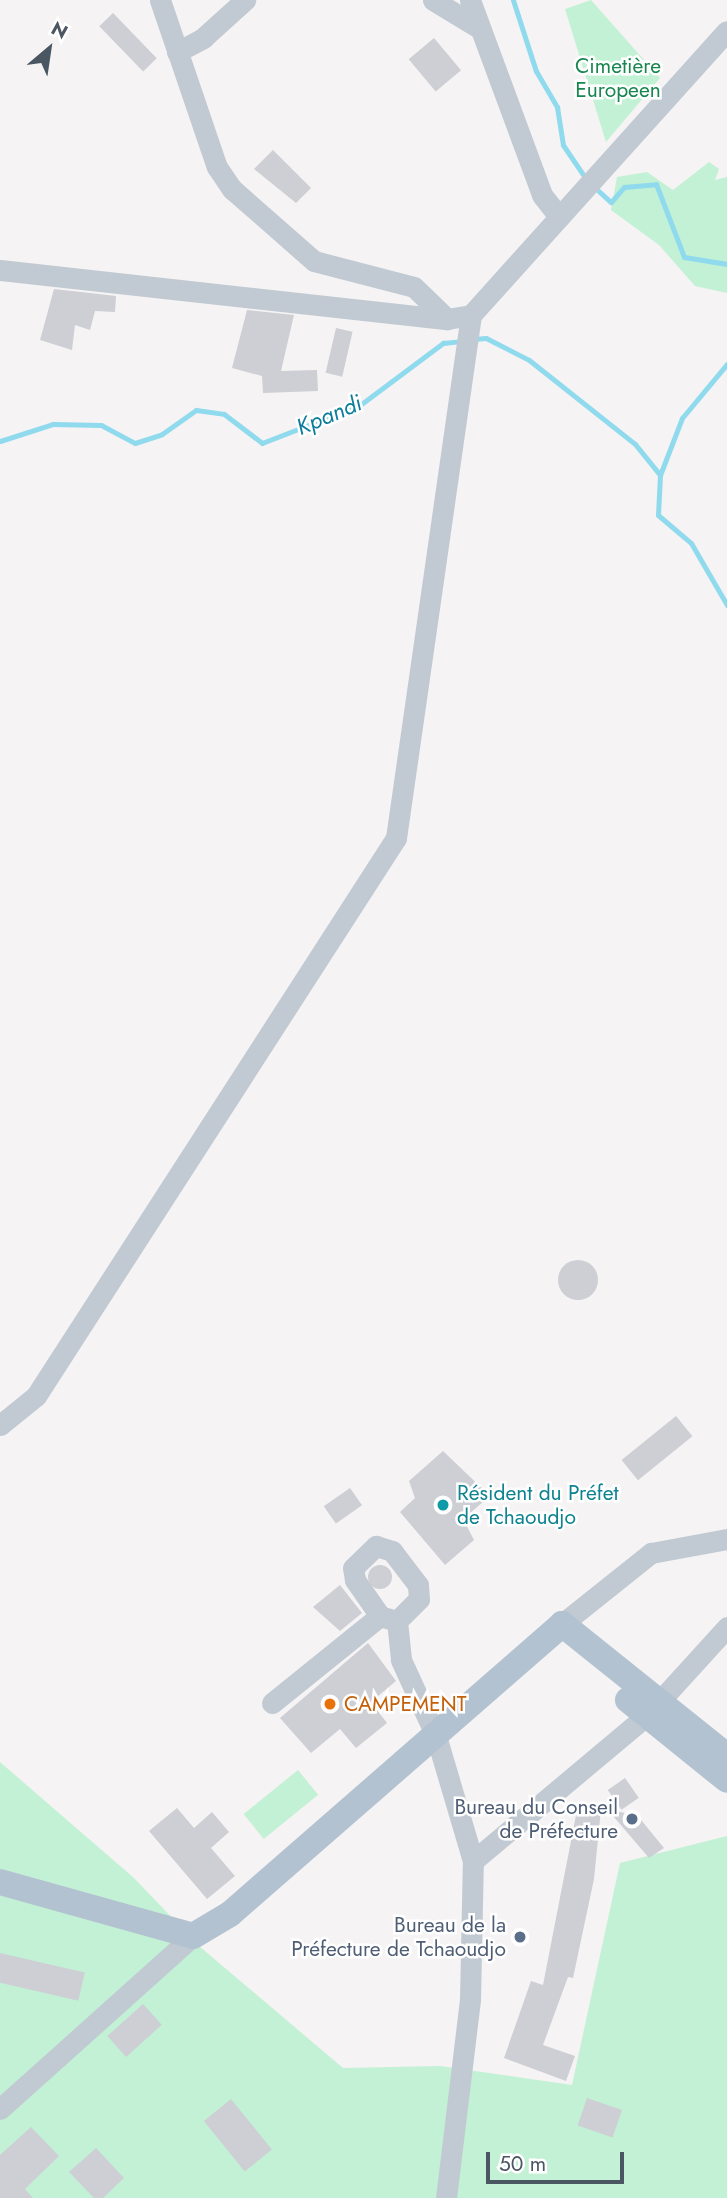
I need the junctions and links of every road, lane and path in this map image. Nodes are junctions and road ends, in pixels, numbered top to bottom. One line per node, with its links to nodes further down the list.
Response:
1 (160, 0): 7 (street)
2 (245, 0): 7 (street)
3 (432, 0): 5 (street)
4 (470, 0): 5 (street)
5 (476, 26): 8 (street)
6 (727, 31): 8 (street)
7 (177, 52): 11 (street)
8 (559, 218): 10 (street)
9 (0, 270): 11 (street)
10 (471, 315): 11 (street); 12 (street)
11 (447, 319)
12 (0, 1425)
13 (727, 1539): 15 (street)
14 (727, 1628): 17 (street)
15 (555, 1630): 17 (main road); 18 (main road)
16 (272, 1703): 18 (street)
17 (653, 1708): 19 (main road); 20 (main road); 21 (street)
18 (436, 1736): 21 (street); 23 (main road)
19 (727, 1756)
20 (727, 1780)
21 (473, 1861): 25 (street)
22 (0, 1882): 23 (main road)
23 (193, 1936): 24 (street)
24 (0, 2109)
25 (446, 2198)

